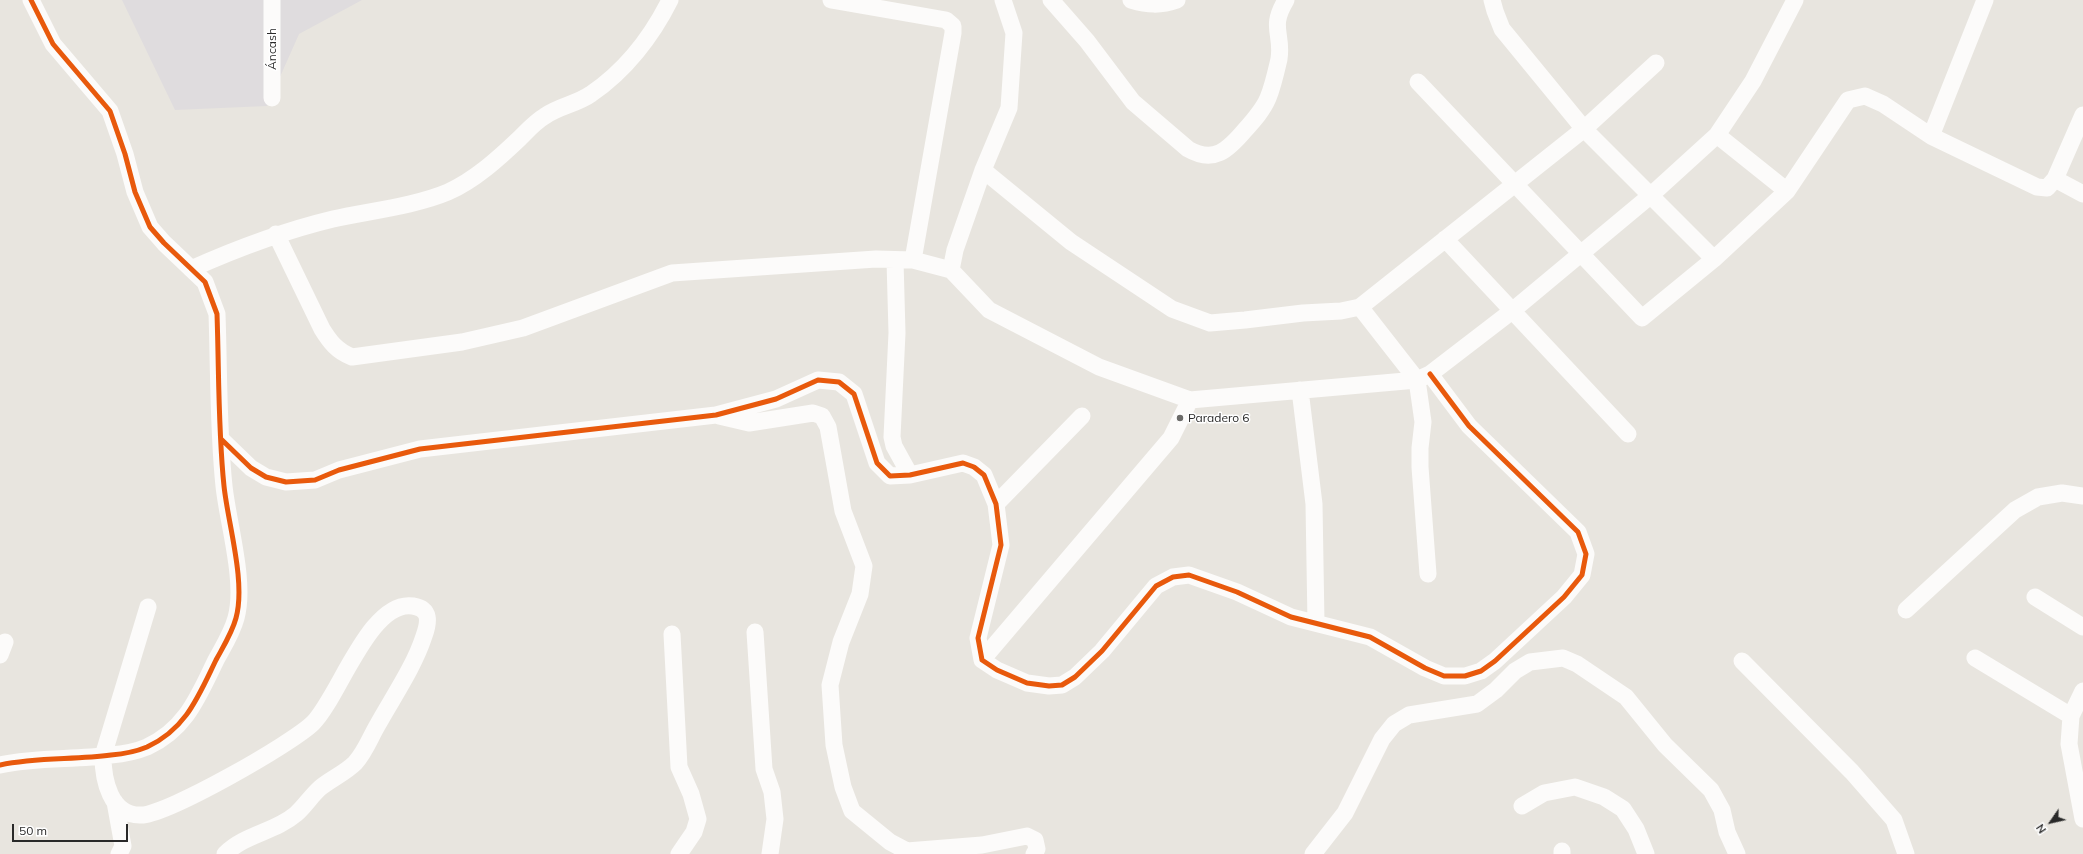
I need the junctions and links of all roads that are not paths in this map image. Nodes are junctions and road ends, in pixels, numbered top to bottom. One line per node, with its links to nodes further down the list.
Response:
1 (31, 0): 32 (street)
2 (272, 0): 15 (street, Áncash)
3 (670, 0): 26 (street)
4 (831, 0): 31 (street)
5 (1003, 0): 20 (street)
6 (1051, 0): 8 (street)
7 (1131, 0): 12 (street)
8 (1286, 0)
9 (1492, 0): 17 (street)
10 (1795, 0): 18 (street)
11 (1985, 0): 19 (street)
12 (1173, 1)
13 (1656, 63): 17 (street)
14 (1418, 82): 22 (street)
15 (272, 98)
16 (2083, 115): 21 (street)
17 (1584, 129): 22 (street); 25 (street)
18 (1717, 136): 23 (street); 25 (street)
19 (1932, 136): 21 (street); 23 (street)
20 (983, 170): 33 (street); 34 (street)
21 (2055, 179): 24 (street)
22 (1515, 182): 27 (street); 28 (street)
23 (1787, 190): 29 (street)
24 (2083, 194)
25 (1650, 196): 28 (street); 29 (street)
26 (276, 234): 30 (street); 32 (street)
27 (1445, 238): 34 (street); 35 (street)
28 (1582, 254): 29 (street); 35 (street)
29 (1714, 259)
30 (895, 260): 31 (street); 43 (street)
31 (913, 260): 33 (street)
32 (191, 269): 42 (street)
33 (951, 270): 38 (street)
34 (1360, 307): 36 (street)
35 (1512, 311): 36 (street); 41 (street)
36 (1424, 377): 37 (street); 46 (street); 50 (street)
37 (1300, 390): 38 (street); 50 (street)
38 (1190, 400): 55 (street)
39 (716, 415): 42 (street); 43 (street); 68 (street)
40 (1082, 416): 45 (street)
41 (1628, 434)
42 (221, 438): 59 (street)
43 (910, 475): 45 (street)
44 (2083, 496): 49 (street)
45 (996, 504): 55 (street)
46 (1428, 574)
47 (2035, 597): 51 (street)
48 (148, 607): 59 (street)
49 (1906, 610)
50 (1316, 623): 55 (street)
51 (2083, 627)
52 (755, 632): 67 (street)
53 (672, 634): 66 (street)
54 (1975, 658): 58 (street)
55 (982, 660)
56 (1742, 660): 72 (street)
57 (2083, 691): 58 (street)
58 (2071, 716): 63 (street)
59 (103, 756): 60 (street); 61 (street)
60 (0, 765)
61 (115, 802): 64 (street); 65 (street)
62 (1522, 806): 70 (street)
63 (2083, 819)
64 (119, 854)
65 (225, 854)
66 (679, 854)
67 (770, 854)
68 (1034, 854)
69 (1313, 854): 71 (street)
70 (1646, 854)
71 (1738, 854)
72 (1906, 854)

